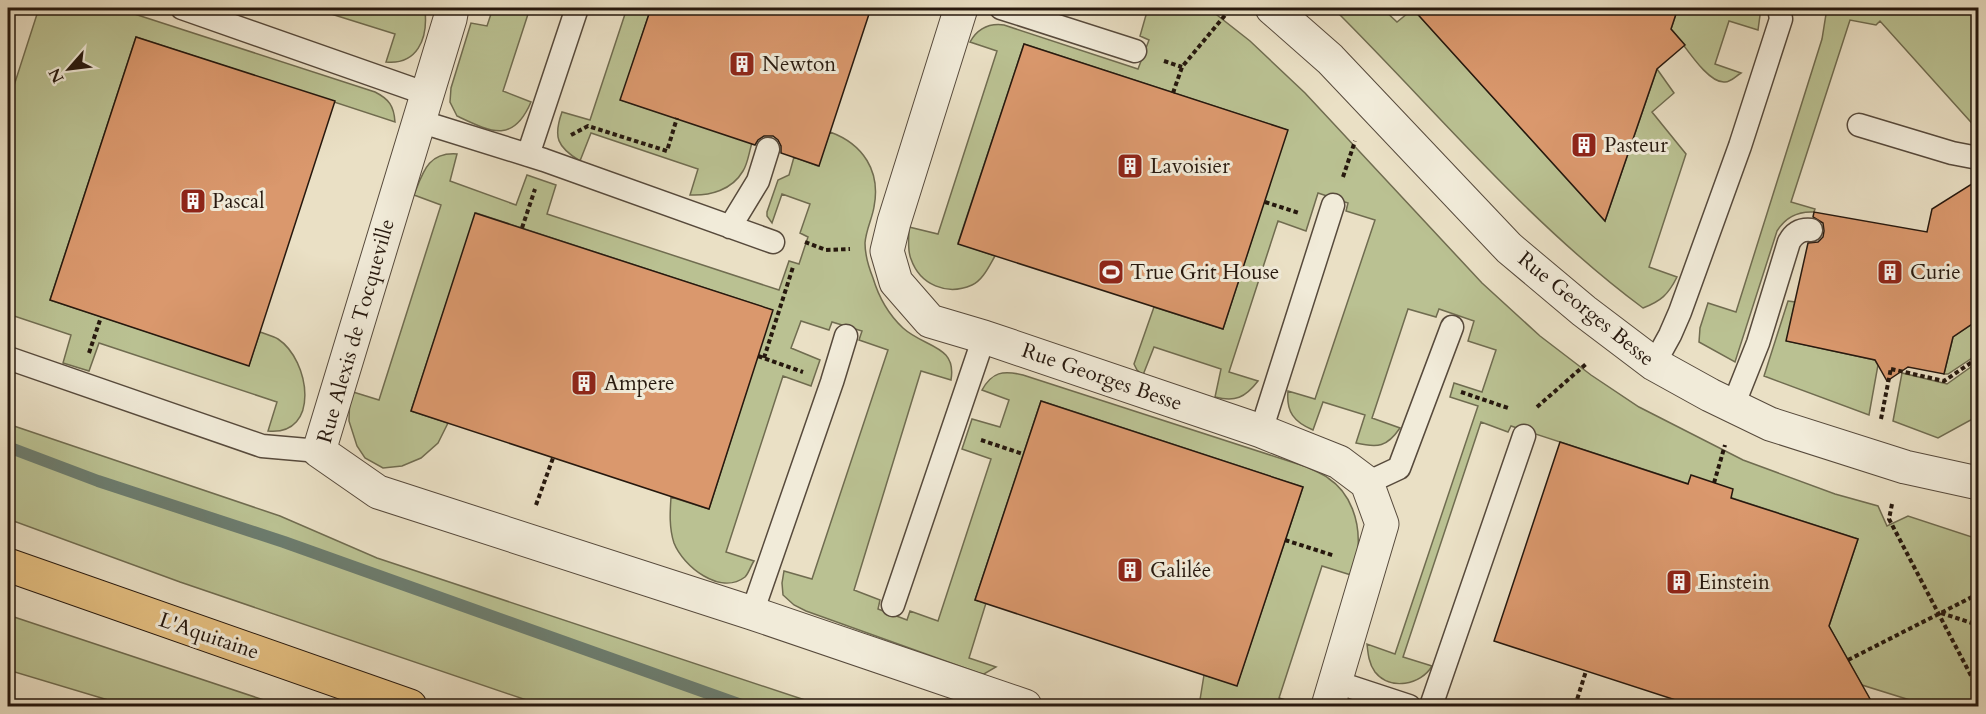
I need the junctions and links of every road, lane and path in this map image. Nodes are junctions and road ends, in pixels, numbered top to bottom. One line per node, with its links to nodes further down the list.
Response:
1 (182, 8): 11 (lane)
2 (452, 8): 11 (street, Rue Alexis de Tocqueville)
3 (577, 8): 15 (lane)
4 (961, 8): 23 (street, Rue Georges Besse)
5 (1001, 8): 9 (lane)
6 (1272, 8): 32 (street, Rue Georges Besse)
7 (1779, 8): 32 (lane)
8 (1226, 14): 10 (path)
9 (1135, 51)
10 (1173, 93)
11 (423, 108): 15 (lane); 43 (street, Rue Alexis de Tocqueville)
12 (677, 118): 15 (path)
13 (1859, 125): 16 (lane)
14 (768, 149): 18 (lane)
15 (536, 157): 18 (lane); 19 (path)
16 (1978, 158)
17 (1333, 205): 40 (lane)
18 (730, 227): 22 (lane)
19 (522, 228)
20 (1811, 230): 35 (lane)
21 (802, 241): 22 (path); 23 (path); 29 (path)
22 (773, 242)
23 (887, 251): 26 (street, Rue Georges Besse)
24 (1452, 327): 34 (lane)
25 (846, 336): 33 (lane)
26 (984, 337): 39 (lane); 40 (street, Rue Georges Besse)
27 (758, 356): 29 (path)
28 (8, 358): 43 (lane)
29 (764, 358): 33 (path)
30 (1978, 358): 38 (path)
31 (1586, 364): 37 (path)
32 (1654, 364): 35 (street, Rue Georges Besse)
33 (832, 382): 56 (lane)
34 (1432, 382): 36 (path); 46 (lane)
35 (1733, 406): 48 (street, Rue Georges Besse)
36 (1508, 408)
37 (1534, 410)
38 (1880, 422)
39 (952, 430): 44 (path); 55 (lane)
40 (1261, 431): 46 (street, Rue Georges Besse)
41 (1524, 436): 66 (lane)
42 (1725, 445): 47 (path)
43 (319, 451): 50 (street, Rue Alexis de Tocqueville)
44 (1023, 454)
45 (553, 458): 50 (path)
46 (1367, 483): 53 (street)
47 (1714, 483)
48 (1978, 483)
49 (1892, 504): 57 (path)
50 (524, 539): 56 (street, Rue Alexis de Tocqueville)
51 (1285, 540): 53 (path)
52 (8, 565): 63 (highway, L'Aquitaine)
53 (1370, 567): 62 (street)
54 (1978, 594): 57 (path)
55 (893, 605)
56 (752, 613): 64 (street)
57 (1940, 613): 58 (path); 59 (path); 61 (path)
58 (1978, 625)
59 (1848, 660)
60 (1586, 671): 67 (path)
61 (1978, 689)
62 (1332, 694): 65 (lane)
63 (410, 706)
64 (1025, 706)
65 (1409, 706)
66 (1431, 706)
67 (1575, 706)

